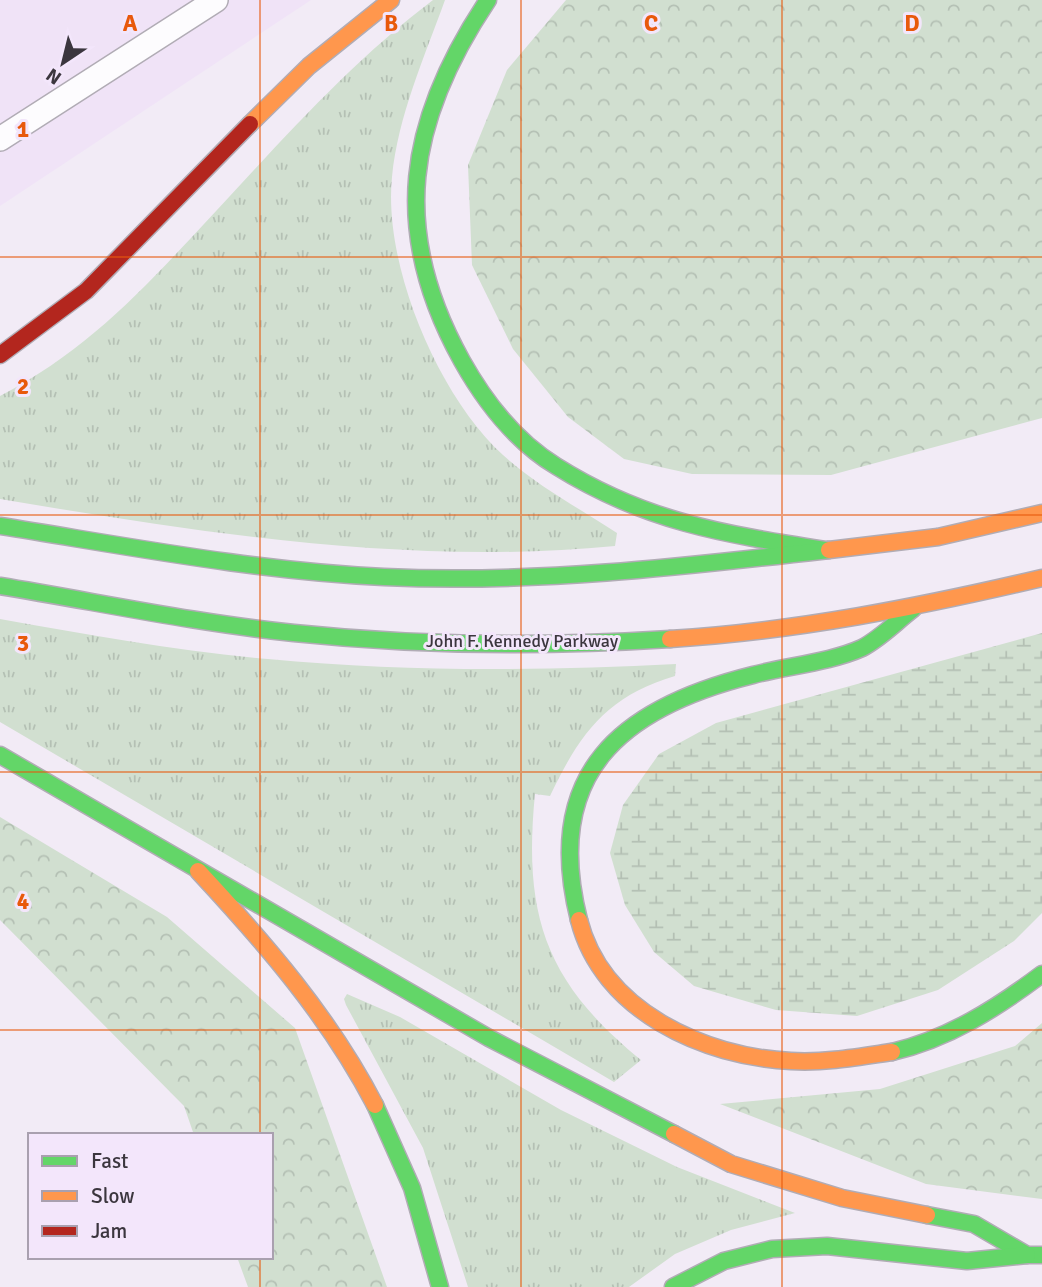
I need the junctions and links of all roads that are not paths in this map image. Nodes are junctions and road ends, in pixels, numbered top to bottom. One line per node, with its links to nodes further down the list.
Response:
1 (216, 0): 4 (lane)
2 (391, 0): 7 (main road)
3 (488, 0): 10 (main road)
4 (55, 104): 5 (lane); 6 (lane)
5 (0, 121)
6 (0, 139)
7 (3, 350)
8 (1042, 513): 10 (main road)
9 (0, 526): 10 (main road)
10 (826, 550)
11 (1042, 578): 13 (main road, John F. Kennedy Parkway)
12 (0, 586): 13 (main road, John F. Kennedy Parkway)
13 (913, 609): 16 (main road)
14 (0, 755): 15 (main road)
15 (198, 872): 17 (main road); 18 (main road)
16 (1042, 974)
17 (1035, 1255): 19 (main road)
18 (440, 1287)
19 (673, 1287)

